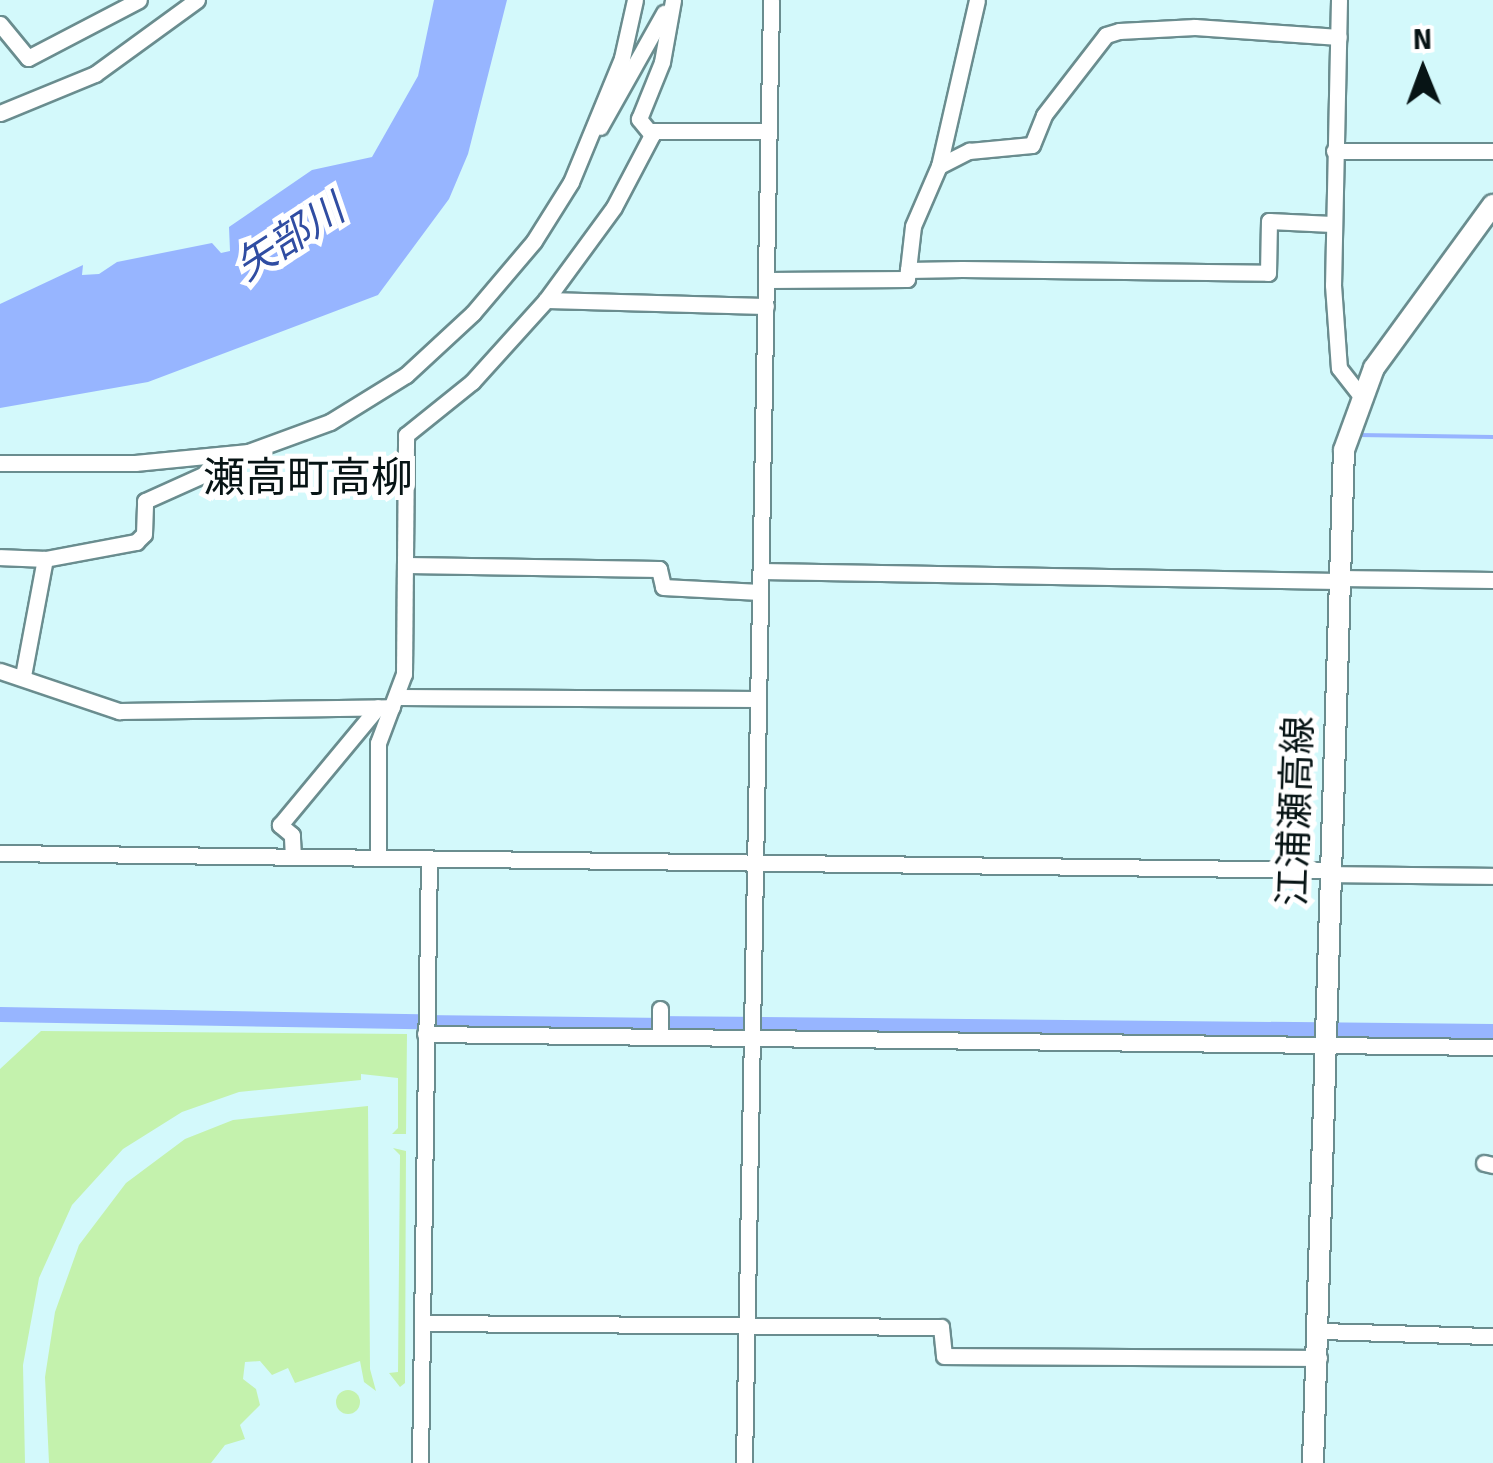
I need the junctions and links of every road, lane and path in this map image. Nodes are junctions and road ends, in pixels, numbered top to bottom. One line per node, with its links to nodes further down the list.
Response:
1 (138, 0): 8 (street)
2 (198, 0): 10 (street)
3 (635, 0): 13 (street)
4 (671, 0): 11 (street); 13 (street)
5 (771, 0): 12 (street)
6 (977, 0): 16 (street)
7 (1340, 0): 9 (street)
8 (0, 24)
9 (1339, 38): 15 (street); 16 (street)
10 (0, 113)
11 (650, 131): 12 (street); 21 (street)
12 (768, 131): 20 (street)
13 (594, 134): 24 (street)
14 (1493, 151): 15 (street)
15 (1334, 152): 18 (street)
16 (939, 166): 19 (street)
17 (1493, 205): 23 (main road, 江浦瀬高線)
18 (1332, 224): 19 (street); 23 (street)
19 (908, 270): 20 (street)
20 (768, 280): 22 (street)
21 (546, 300): 22 (street); 28 (street)
22 (766, 306): 29 (street)
23 (1359, 394): 30 (main road, 江浦瀬高線)
24 (248, 452): 25 (street); 27 (street)
25 (0, 462)
26 (0, 557): 27 (street)
27 (45, 558): 34 (street)
28 (407, 565): 32 (street); 36 (street)
29 (761, 570): 30 (street); 32 (street)
30 (1338, 580): 31 (street); 42 (main road, 江浦瀬高線)
31 (1493, 580)
32 (760, 592): 35 (street)
33 (0, 670): 34 (street)
34 (23, 676): 36 (street)
35 (758, 699): 36 (street); 41 (street)
36 (390, 704): 38 (street); 39 (street)
37 (0, 853): 38 (street)
38 (292, 857): 39 (street)
39 (378, 858): 40 (street)
40 (430, 859): 41 (street); 44 (street)
41 (753, 862): 42 (street); 46 (street)
42 (1329, 872): 43 (street); 45 (main road, 江浦瀬高線)
43 (1493, 876)
44 (425, 1032): 46 (street); 48 (street)
45 (1326, 1034): 46 (street); 47 (street); 50 (main road, 江浦瀬高線)
46 (751, 1036): 49 (street)
47 (1493, 1046)
48 (422, 1323): 49 (street); 53 (street)
49 (746, 1325): 52 (street); 54 (street)
50 (1320, 1331): 51 (street); 52 (main road, 江浦瀬高線)
51 (1493, 1336)
52 (1319, 1358): 55 (main road, 江浦瀬高線)
53 (420, 1463)
54 (744, 1463)
55 (1312, 1463)

